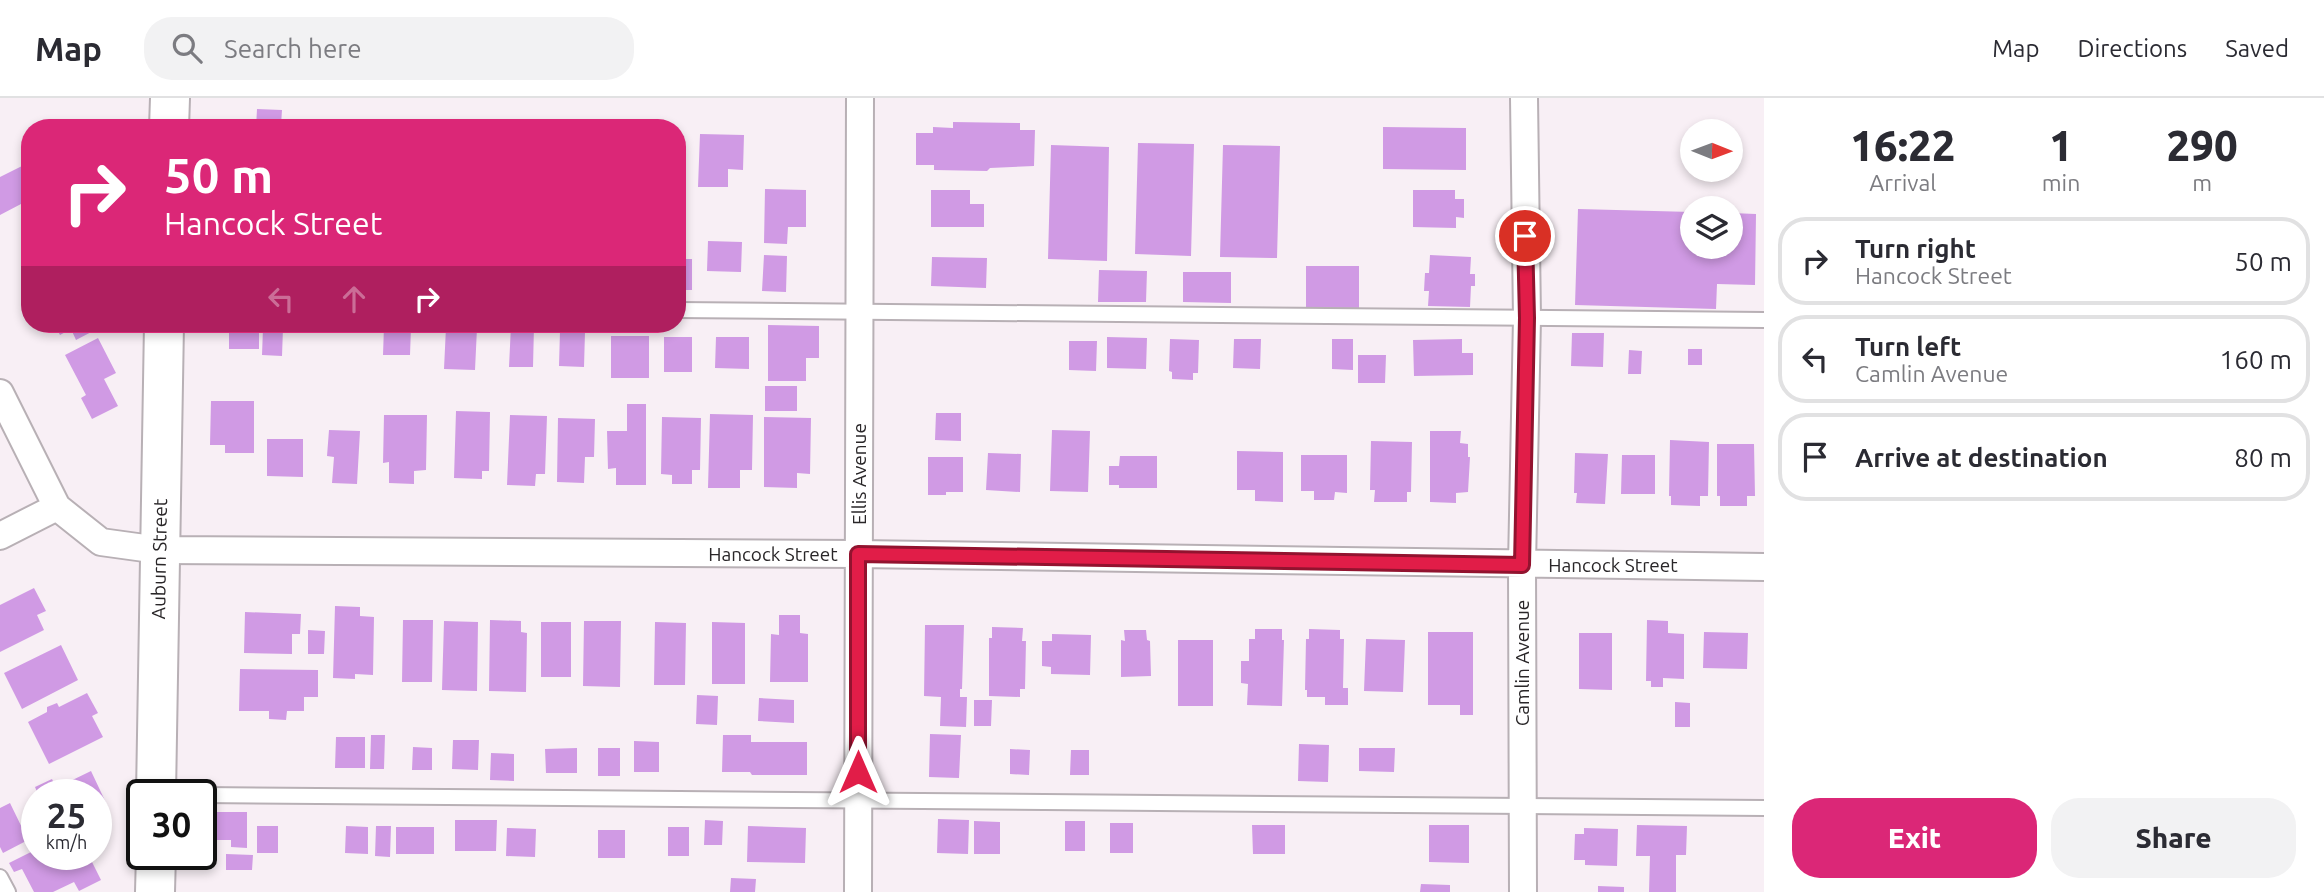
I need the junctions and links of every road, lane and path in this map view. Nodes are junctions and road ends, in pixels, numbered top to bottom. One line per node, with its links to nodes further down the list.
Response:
1 (170, 98): 4 (main road)
2 (860, 98): 6 (street, Ellis Avenue)
3 (1524, 98): 7 (street, Camlin Avenue)
4 (169, 119)
5 (686, 310): 6 (lane)
6 (859, 311): 7 (lane); 14 (street, Ellis Avenue)
7 (1527, 318): 8 (lane); 15 (street, Camlin Avenue)
8 (1764, 320)
9 (164, 333): 13 (main road, Auburn Street)
10 (0, 393): 11 (street)
11 (57, 507): 12 (street); 13 (street, Hancock Street)
12 (0, 536)
13 (159, 550): 14 (street, Hancock Street); 17 (main road, Auburn Street)
14 (858, 554): 15 (street, Hancock Street); 19 (street, Ellis Avenue)
15 (1522, 565): 16 (street, Hancock Street); 20 (street, Camlin Avenue)
16 (1764, 567)
17 (156, 779)
18 (217, 795): 19 (lane)
19 (858, 799): 20 (lane); 26 (street, Ellis Avenue)
20 (1522, 806): 21 (lane); 27 (street, Camlin Avenue)
21 (1764, 808)
22 (156, 870): 25 (main road)
23 (0, 877): 24 (lane)
24 (8, 892)
25 (155, 892)
26 (858, 892)
27 (1523, 892)

